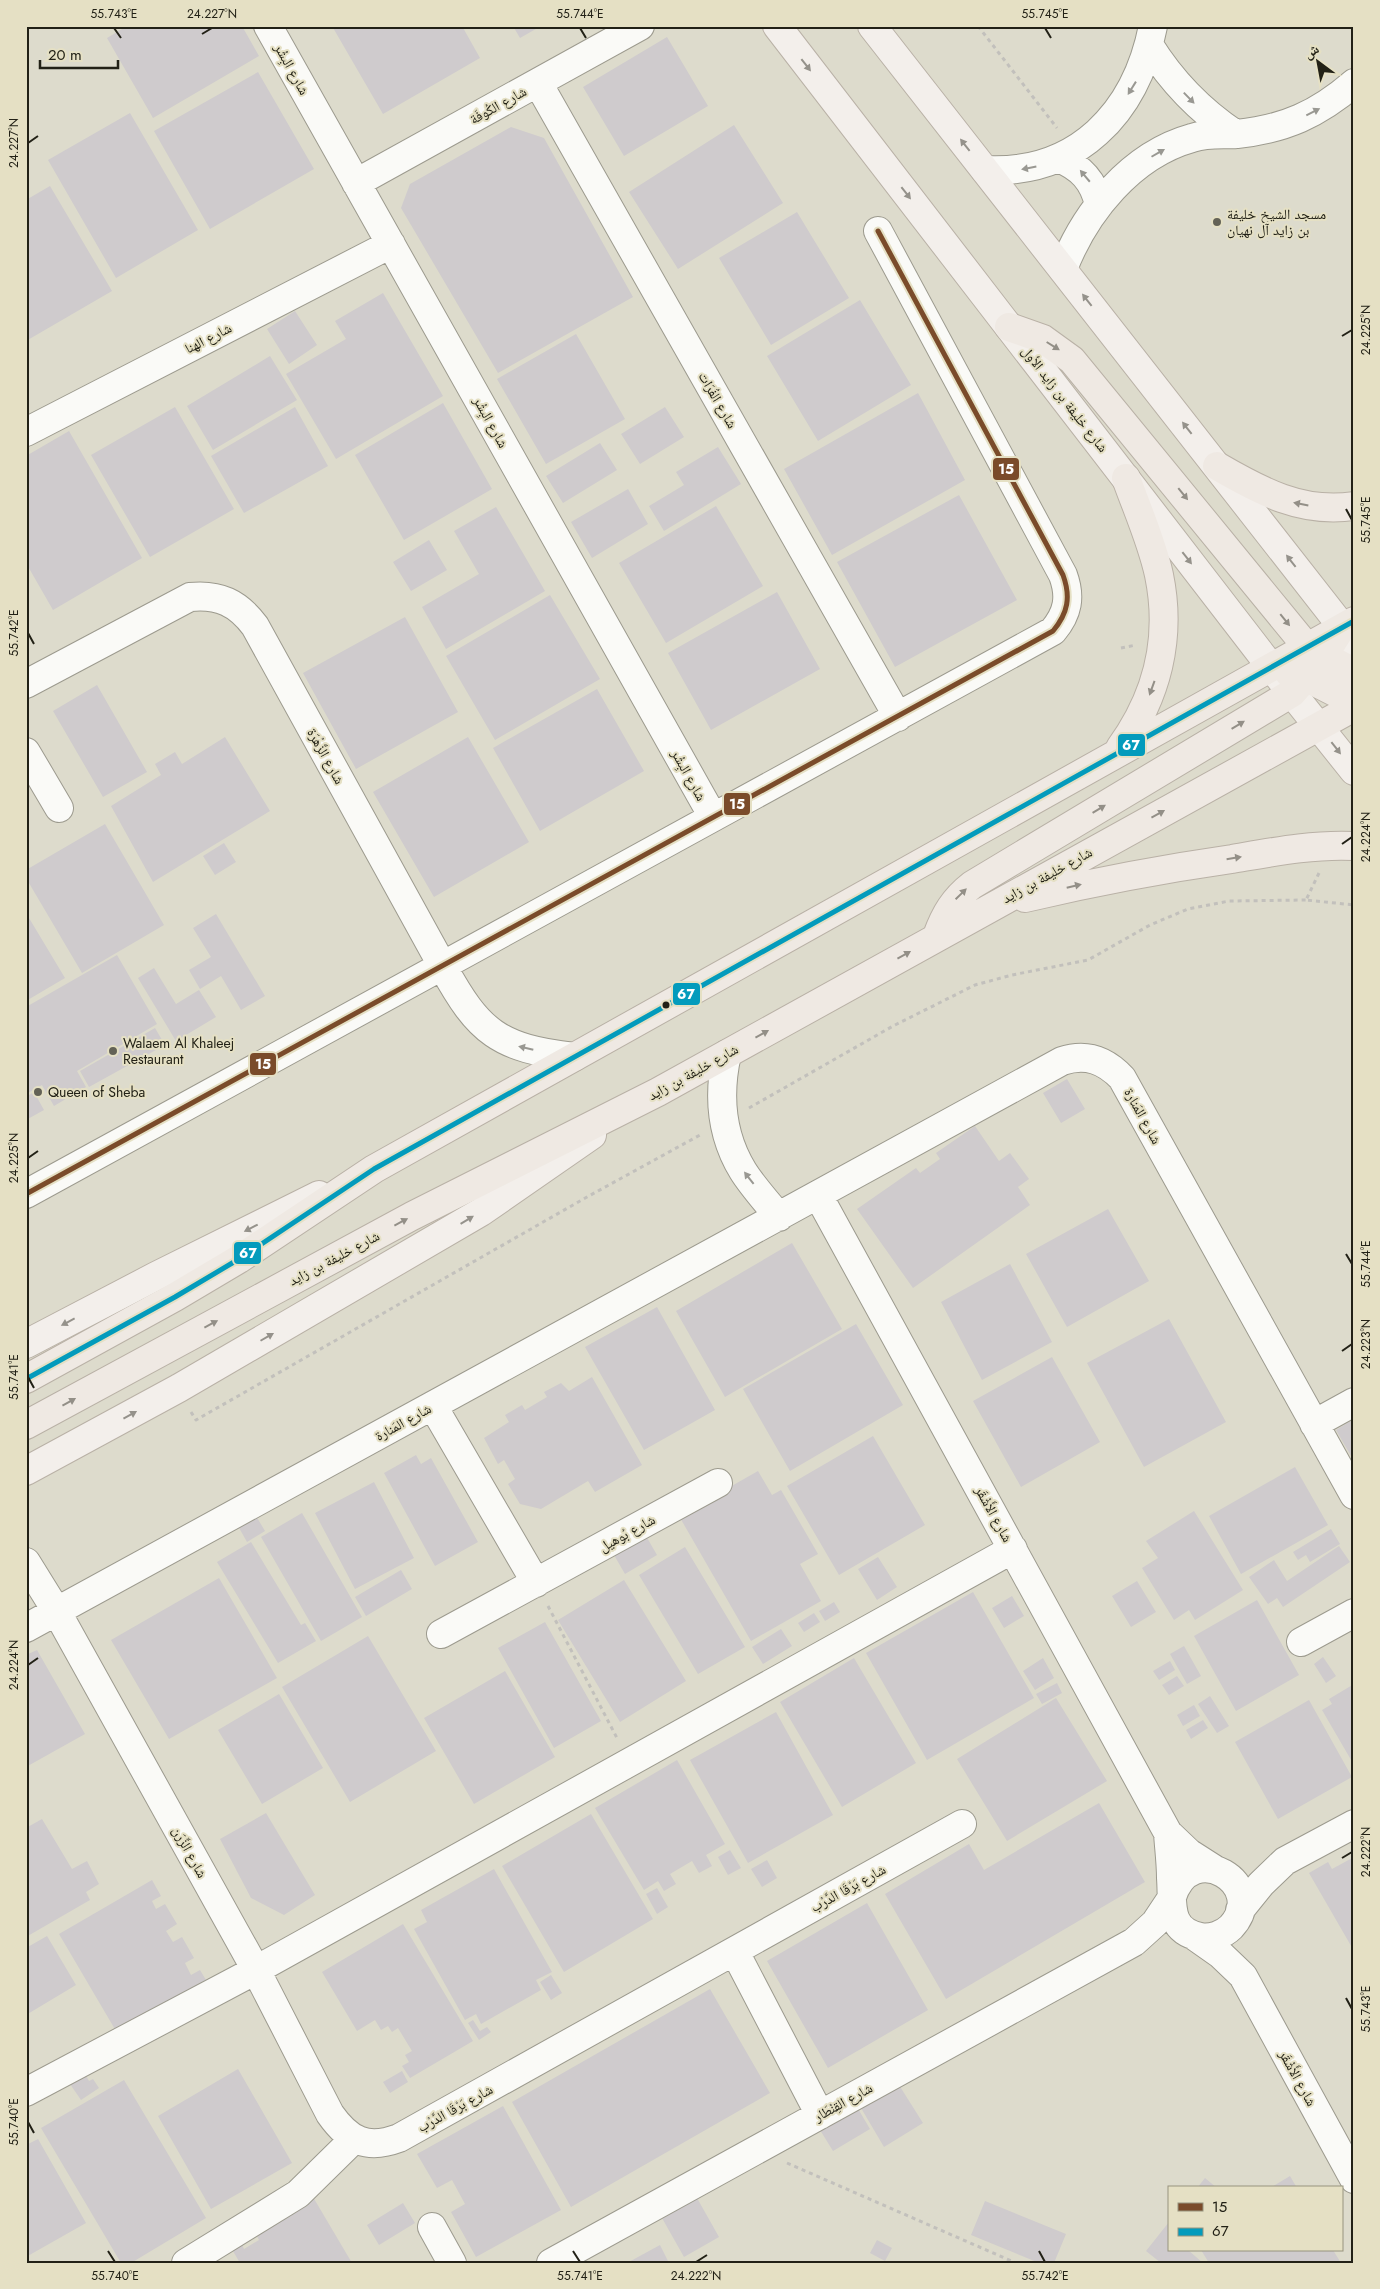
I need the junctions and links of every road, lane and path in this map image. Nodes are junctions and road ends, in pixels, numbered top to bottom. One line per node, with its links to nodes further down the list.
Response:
1 (268, 26): 12 (street, شارع البِشْر)
2 (640, 26): 7 (street, شارع الكُوفَة)
3 (777, 26): 17 (main road, شارع خليفة بن زايد الأول, one-way to 17)
4 (872, 26): 11 (main road, one-way to 4)
5 (978, 26): 10 (path)
6 (1151, 35): 9 (street, one-way to 9); 10 (street, one-way to 10)
7 (538, 83): 12 (street, شارع الكُوفَة); 28 (street, شارع الفُرَات)
8 (1354, 83): 9 (street, one-way to 8)
9 (1235, 134): 13 (street, one-way to 9)
10 (1066, 154): 11 (street, one-way to 11); 13 (street, one-way to 10)
11 (985, 170): 16 (main road)
12 (356, 183): 15 (street, شارع البِشْر)
13 (1099, 205): 16 (street)
14 (878, 231): 28 (street)
15 (391, 244): 18 (street, شارع الهنا); 34 (street, شارع البِشْر)
16 (1063, 269): 19 (main road, one-way to 16)
17 (1009, 327): 20 (main road, شارع خليفة بن زايد الأول); 23 (highway, one-way to 23)
18 (26, 432)
19 (1217, 466): 21 (highway, one-way to 19); 22 (main road, one-way to 19)
20 (1126, 478): 24 (main road, شارع خليفة بن زايد الأول, one-way to 24); 30 (highway, one-way to 30)
21 (1354, 506)
22 (1350, 630): 23 (highway)
23 (1315, 652): 24 (highway); 26 (highway); 27 (highway)
24 (1271, 667): 26 (main road, شارع خليفة بن زايد الأول); 30 (highway)
25 (26, 684): 39 (street, شارع الزَّهْرَة)
26 (1300, 686): 27 (highway); 29 (main road, شارع خليفة بن زايد الأول); 38 (highway, one-way to 26)
27 (1351, 690): 29 (highway)
28 (898, 717): 34 (street)
29 (1319, 726): 32 (main road, شارع خليفة بن زايد الأول, one-way to 32); 37 (highway, شارع خليفة بن زايد, one-way to 29)
30 (1118, 751): 41 (highway)
31 (26, 752): 33 (street)
32 (1354, 770)
33 (60, 808)
34 (713, 818): 39 (street)
35 (1343, 845): 36 (path); 37 (highway, one-way to 35)
36 (1354, 905)
37 (992, 906): 38 (highway, شارع خليفة بن زايد)
38 (938, 936): 40 (highway, شارع خليفة بن زايد, one-way to 38)
39 (442, 967): 41 (street, شارع الزَّهْرَة, one-way to 39); 44 (street)
40 (727, 1054): 42 (highway, شارع خليفة بن زايد); 46 (street, one-way to 40)
41 (574, 1056): 43 (highway)
42 (658, 1092): 52 (highway, شارع خليفة بن زايد, one-way to 42); 53 (main road, one-way to 42)
43 (374, 1169): 47 (main road, one-way to 47); 48 (highway)
44 (26, 1194)
45 (818, 1195): 46 (street, شارع المَنارة); 51 (street, شارع المَنارة); 56 (street, شارع الأَشْقَر)
46 (779, 1216): 50 (street, شارع المَنارة)
47 (26, 1344)
48 (26, 1379)
49 (1354, 1402): 51 (street)
50 (433, 1406): 58 (street); 59 (street, شارع المَنارة)
51 (1314, 1424): 55 (street, شارع المَنارة)
52 (26, 1425)
53 (29, 1476)
54 (718, 1483): 58 (street, شارع بُوهيل)
55 (1354, 1495)
56 (1013, 1549): 64 (street); 67 (street, شارع الأَشْقَر)
57 (26, 1562): 59 (street, شارع الزِّرَن)
58 (536, 1583): 62 (street, شارع بُوهيل); 64 (path)
59 (57, 1612): 61 (street, شارع المَنارة); 75 (street, شارع الزِّرَن)
60 (1354, 1613): 63 (street)
61 (26, 1628)
62 (441, 1634)
63 (1301, 1642)
64 (630, 1763): 75 (street)
65 (962, 1824): 74 (street, شارع بَرْقَا الدَّرْب)
66 (1354, 1824): 68 (street)
67 (1168, 1833): 69 (street, شارع الأَشْقَر); 70 (street, شارع الأَشْقَر)
68 (1285, 1861): 69 (street); 71 (street)
69 (1217, 1870): 70 (street); 71 (street)
70 (1172, 1898): 72 (street); 73 (street, شارع القِنْطَار)
71 (1240, 1912): 72 (street); 76 (street, شارع الأَشْقَر)
72 (1191, 1934): 73 (street, شارع القِنْطَار); 76 (street, شارع الأَشْقَر)
73 (1134, 1942): 78 (street, شارع القِنْطَار)
74 (735, 1952): 78 (street); 79 (street, شارع بَرْقَا الدَّرْب)
75 (256, 1970): 77 (street); 79 (street, شارع الزِّرَن)
76 (1243, 1976): 81 (street, شارع الأَشْقَر)
77 (26, 2092)
78 (820, 2115): 80 (street, شارع القِنْطَار)
79 (354, 2139): 83 (street)
80 (757, 2150): 85 (street, شارع القِنْطَار); 86 (path)
81 (1354, 2179)
82 (432, 2227): 84 (street)
83 (186, 2263)
84 (452, 2263)
85 (551, 2263)
86 (1016, 2263)

